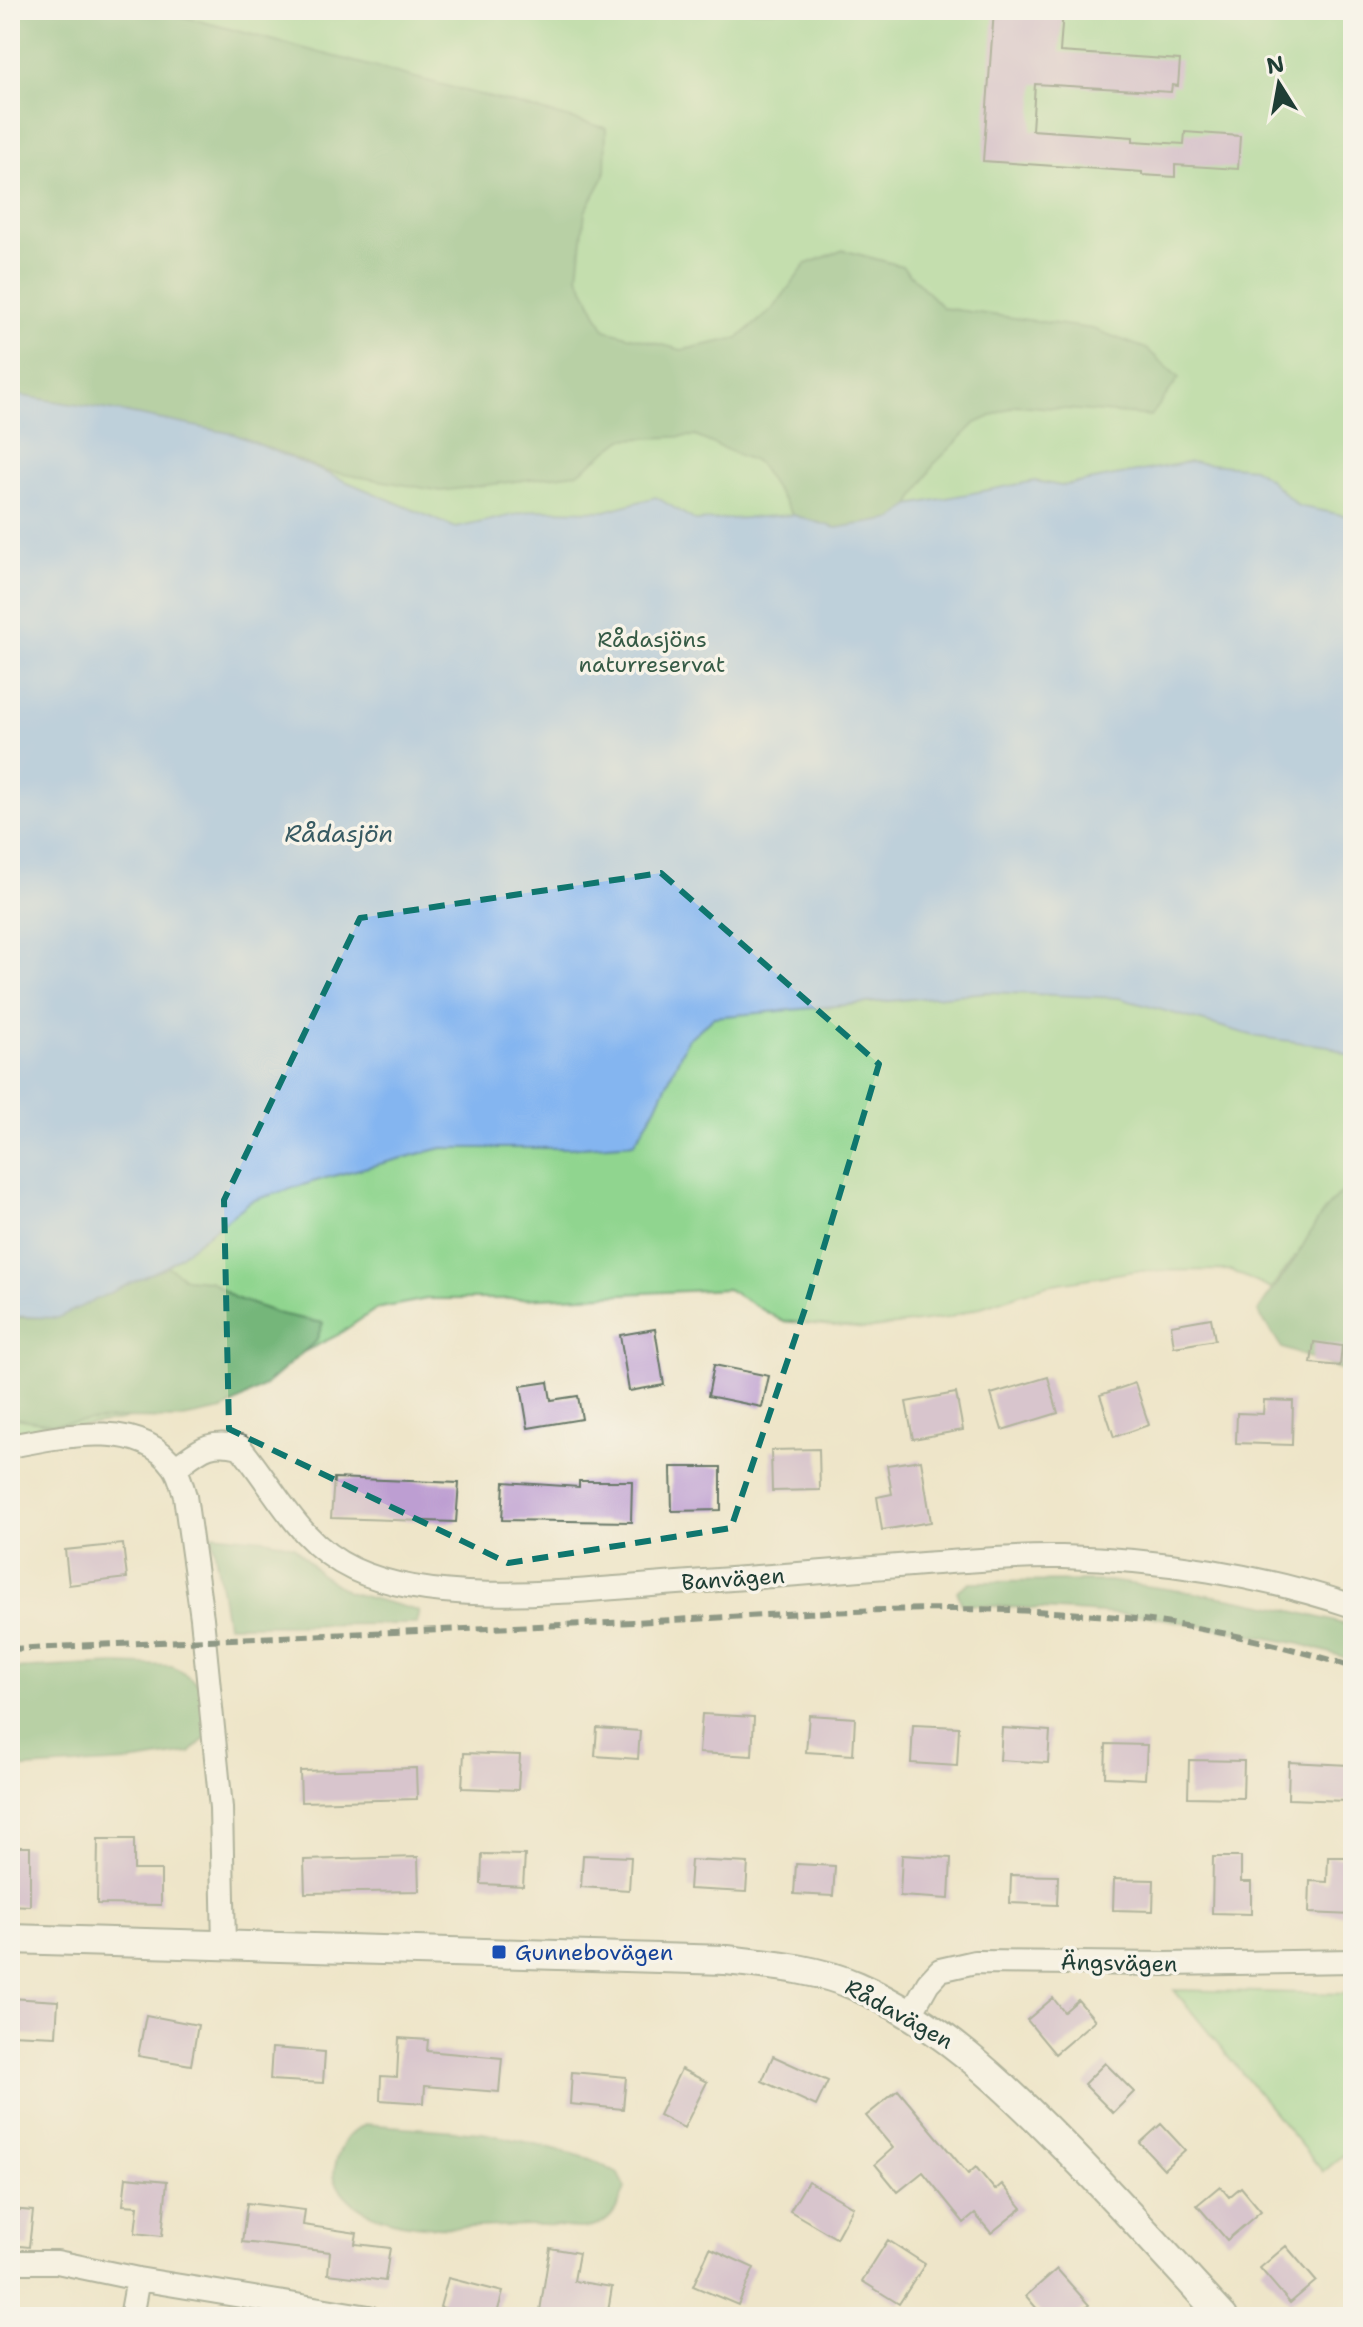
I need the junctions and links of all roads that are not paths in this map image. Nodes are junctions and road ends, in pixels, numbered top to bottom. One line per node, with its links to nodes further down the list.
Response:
1 (10, 1446): 2 (street)
2 (175, 1468): 3 (street, Banvägen); 5 (street)
3 (1353, 1606)
4 (10, 1939): 5 (street, Rådavägen)
5 (224, 1945): 7 (street, Rådavägen)
6 (1353, 1961): 7 (street, Ängsvägen)
7 (910, 2015): 12 (street, Rådavägen)
8 (10, 2262): 9 (street)
9 (138, 2279): 10 (street); 11 (street)
10 (131, 2317)
11 (369, 2317)
12 (1223, 2317)

